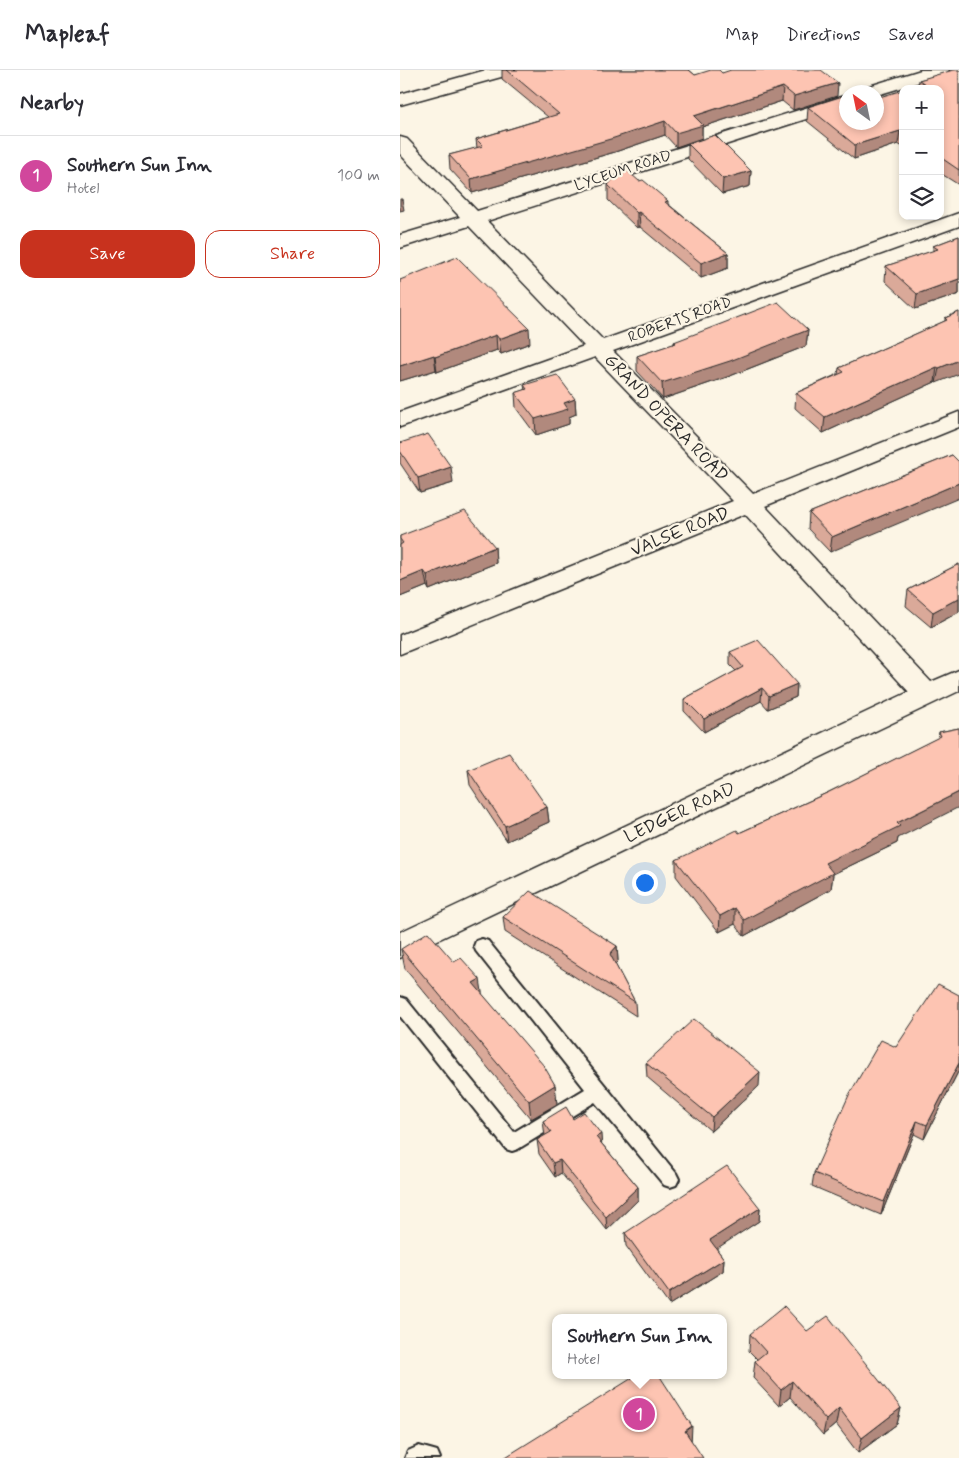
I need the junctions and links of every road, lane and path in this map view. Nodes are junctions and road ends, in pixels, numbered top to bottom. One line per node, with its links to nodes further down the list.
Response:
1 (506, 70): 4 (street)
2 (940, 70): 3 (street)
3 (884, 87)
4 (400, 100)
5 (839, 102): 8 (street, LYCEUM ROAD)
6 (400, 143): 8 (street, GRAND OPERA ROAD)
7 (959, 218): 10 (street, ROBERTS ROAD)
8 (471, 220): 9 (street, LYCEUM ROAD); 10 (street, GRAND OPERA ROAD)
9 (400, 242)
10 (600, 349): 12 (street, ROBERTS ROAD); 13 (street, GRAND OPERA ROAD)
11 (959, 419): 13 (street, VALSE ROAD)
12 (400, 420)
13 (749, 504): 14 (street, VALSE ROAD); 16 (street, GRAND OPERA ROAD)
14 (400, 645)
15 (959, 680): 16 (street, LEDGER ROAD)
16 (928, 696): 17 (street, LEDGER ROAD)
17 (400, 946)
18 (482, 946): 20 (lane)
19 (400, 1004): 20 (lane)
20 (597, 1091): 21 (lane)
21 (670, 1179)
22 (415, 1458): 23 (lane)
23 (430, 1458)

